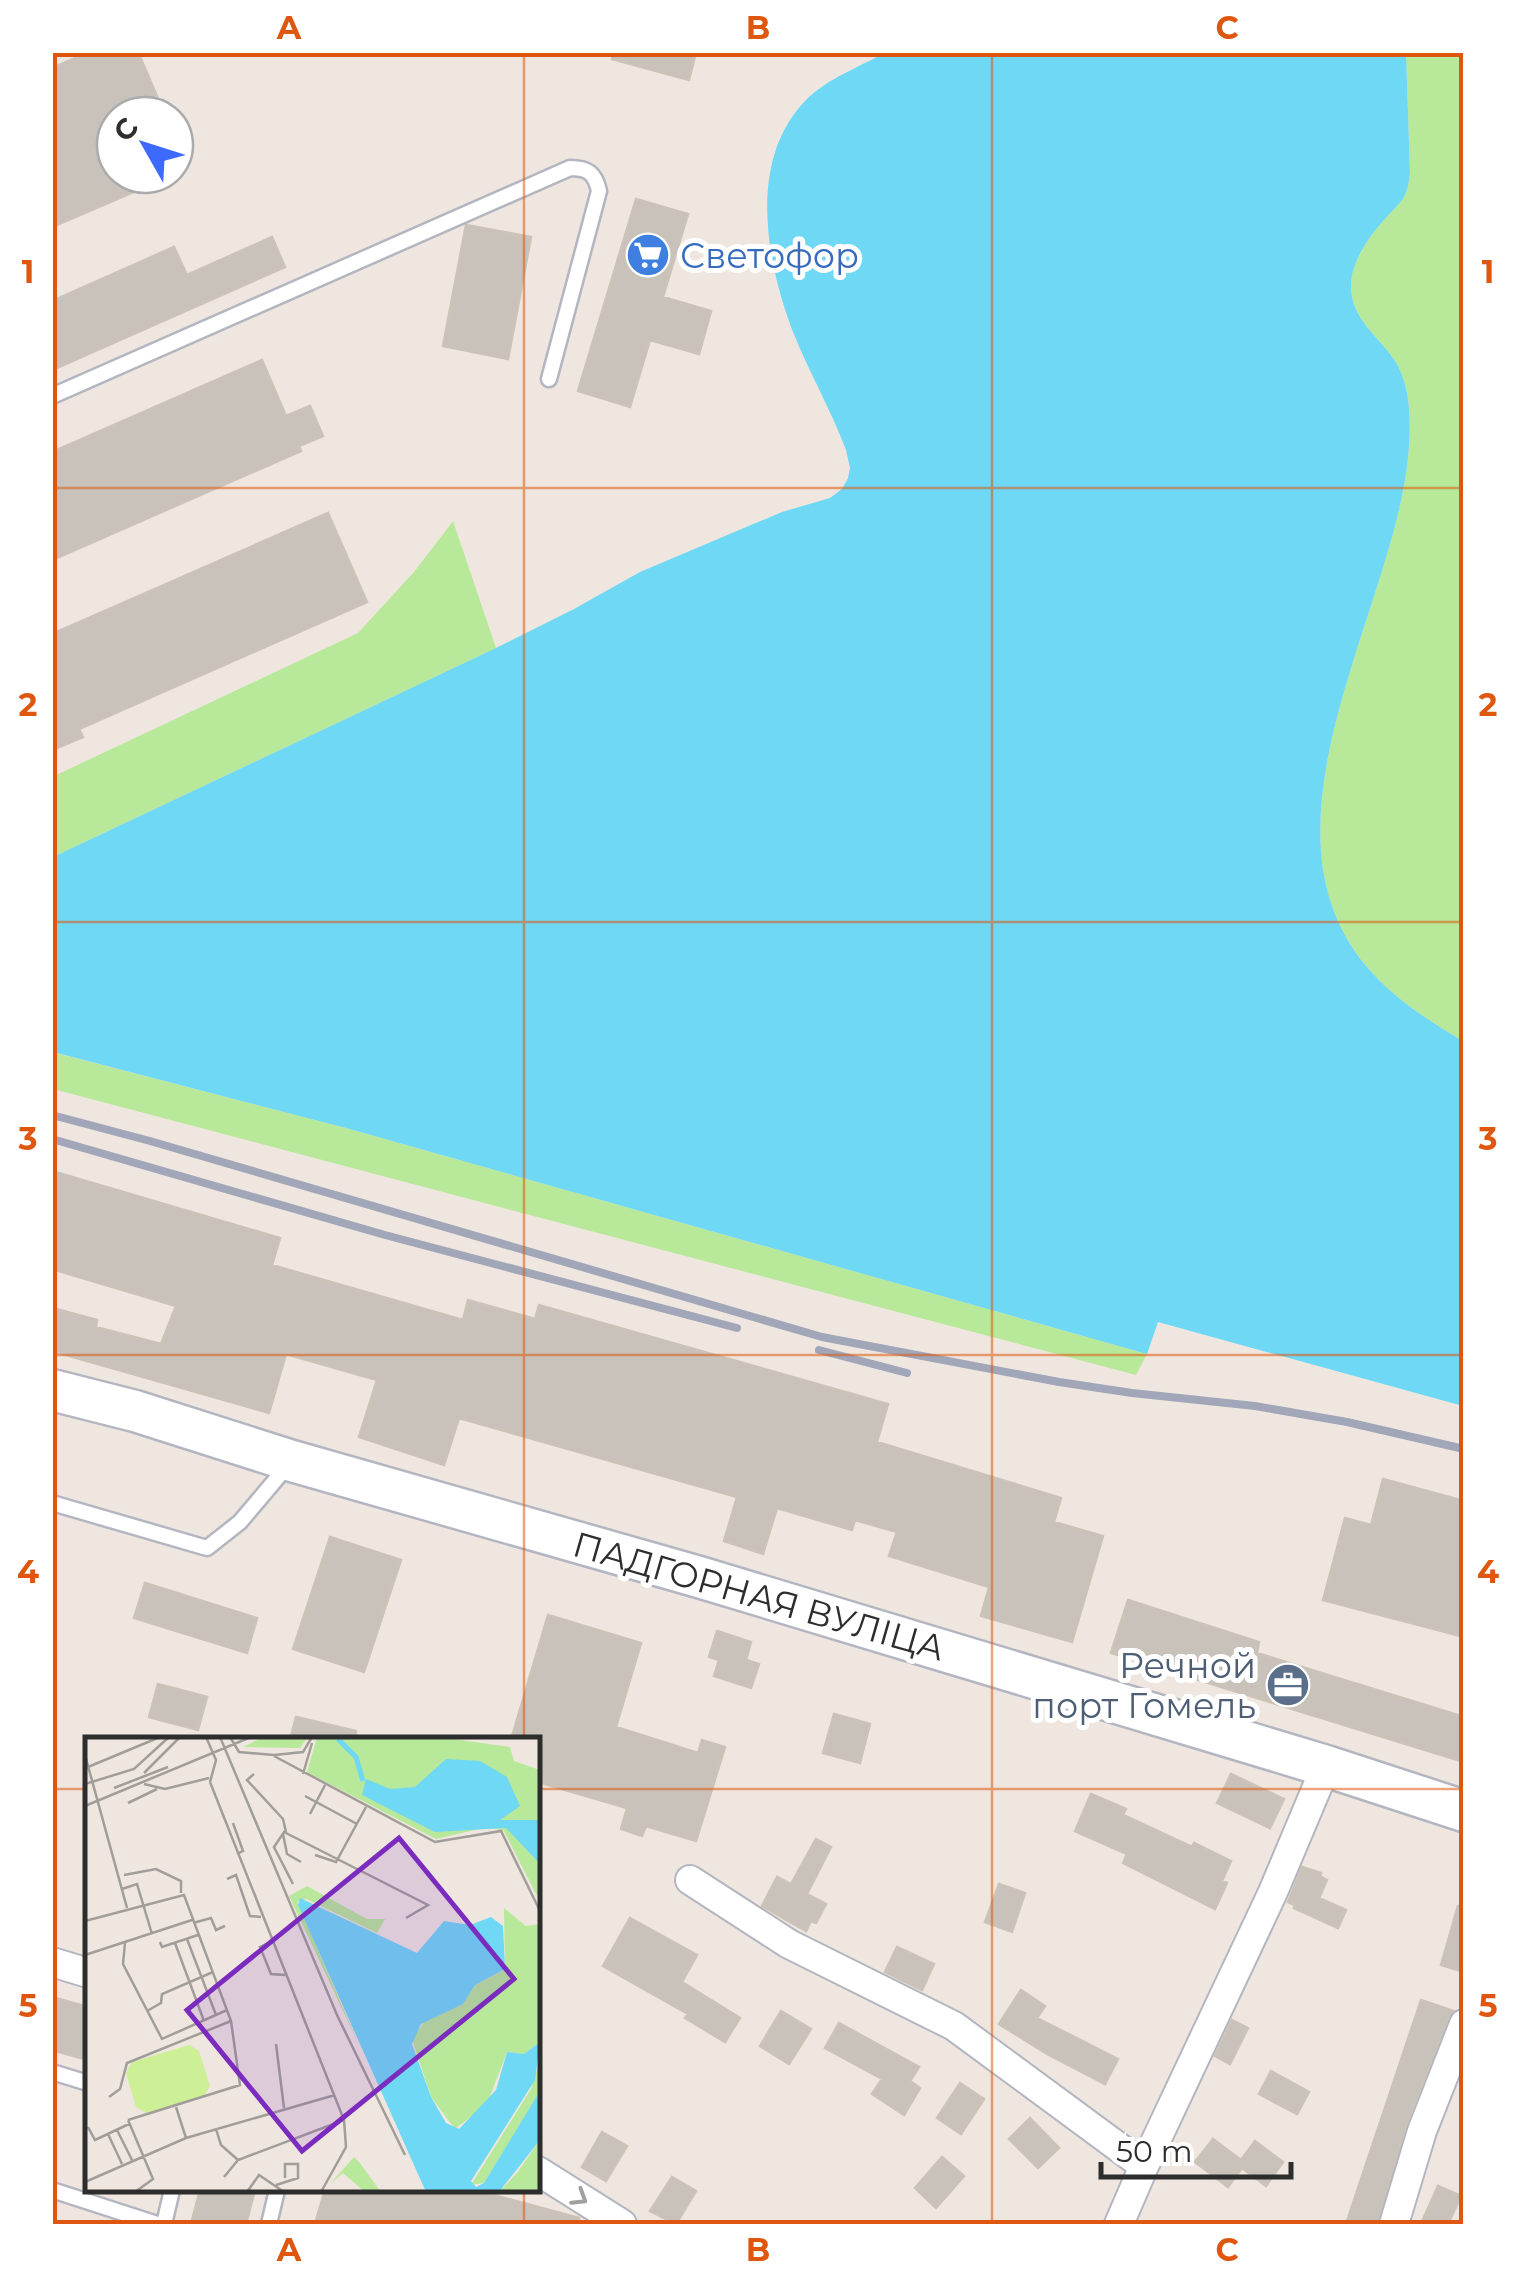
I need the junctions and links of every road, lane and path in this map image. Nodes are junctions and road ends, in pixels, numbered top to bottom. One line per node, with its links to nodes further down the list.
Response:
1 (549, 379): 2 (lane)
2 (52, 396)
3 (52, 1390): 4 (street, ПАДГОРНАЯ ВУЛІЦА)
4 (292, 1461): 5 (lane); 6 (street, ПАДГОРНАЯ ВУЛІЦА)
5 (52, 1502)
6 (1326, 1766): 7 (street, ПАДГОРНАЯ ВУЛІЦА); 14 (street)
7 (1464, 1811)
8 (690, 1880): 14 (street)
9 (52, 1962): 10 (street)
10 (85, 1972)
11 (1464, 2024): 23 (street)
12 (52, 2072): 13 (lane)
13 (85, 2082)
14 (1144, 2166): 22 (street)
15 (540, 2171): 21 (street, one-way to 21)
16 (52, 2190): 19 (lane)
17 (171, 2192): 19 (lane)
18 (277, 2192): 20 (lane)
19 (160, 2224)
20 (270, 2224)
21 (622, 2224)
22 (1119, 2224)
23 (1394, 2224)

